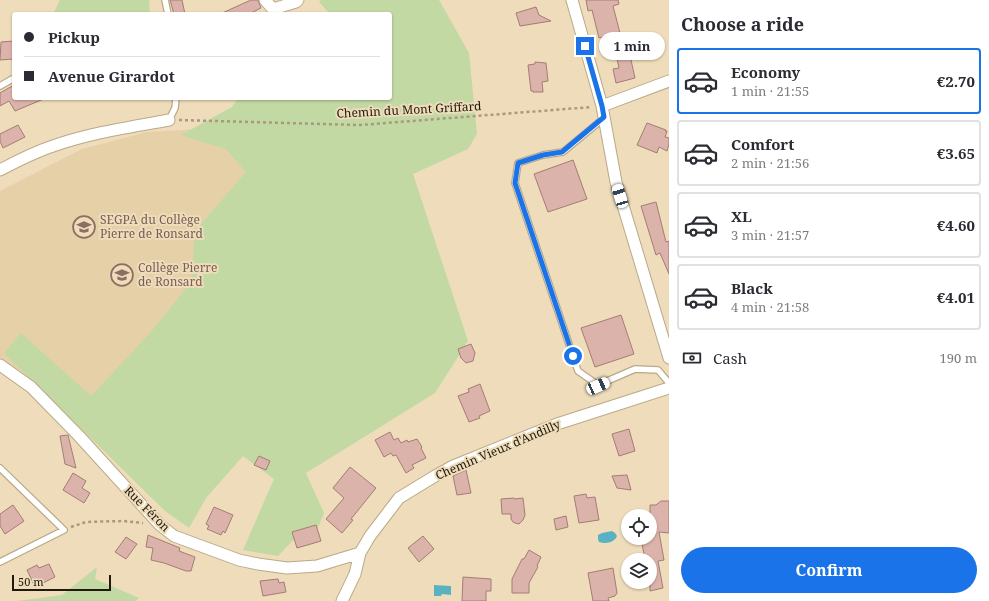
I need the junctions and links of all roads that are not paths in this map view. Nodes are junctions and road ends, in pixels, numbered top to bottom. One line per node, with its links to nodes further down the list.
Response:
1 (165, 0): 5 (lane)
2 (265, 0): 3 (street)
3 (298, 0)
4 (572, 0): 10 (street)
5 (168, 12)
6 (12, 79): 8 (lane)
7 (669, 81): 10 (street)
8 (0, 86)
9 (176, 100): 11 (lane)
10 (603, 112): 13 (street); 15 (lane)
11 (169, 120): 12 (street)
12 (0, 170)
13 (669, 358)
14 (0, 365): 18 (street, Rue Féron)
15 (669, 383)
16 (669, 388): 18 (street, Chemin Vieux d'Andilly)
17 (0, 468): 19 (lane)
18 (360, 554): 20 (street, Chemin Vieux d'Andilly)
19 (0, 562)
20 (342, 601)

